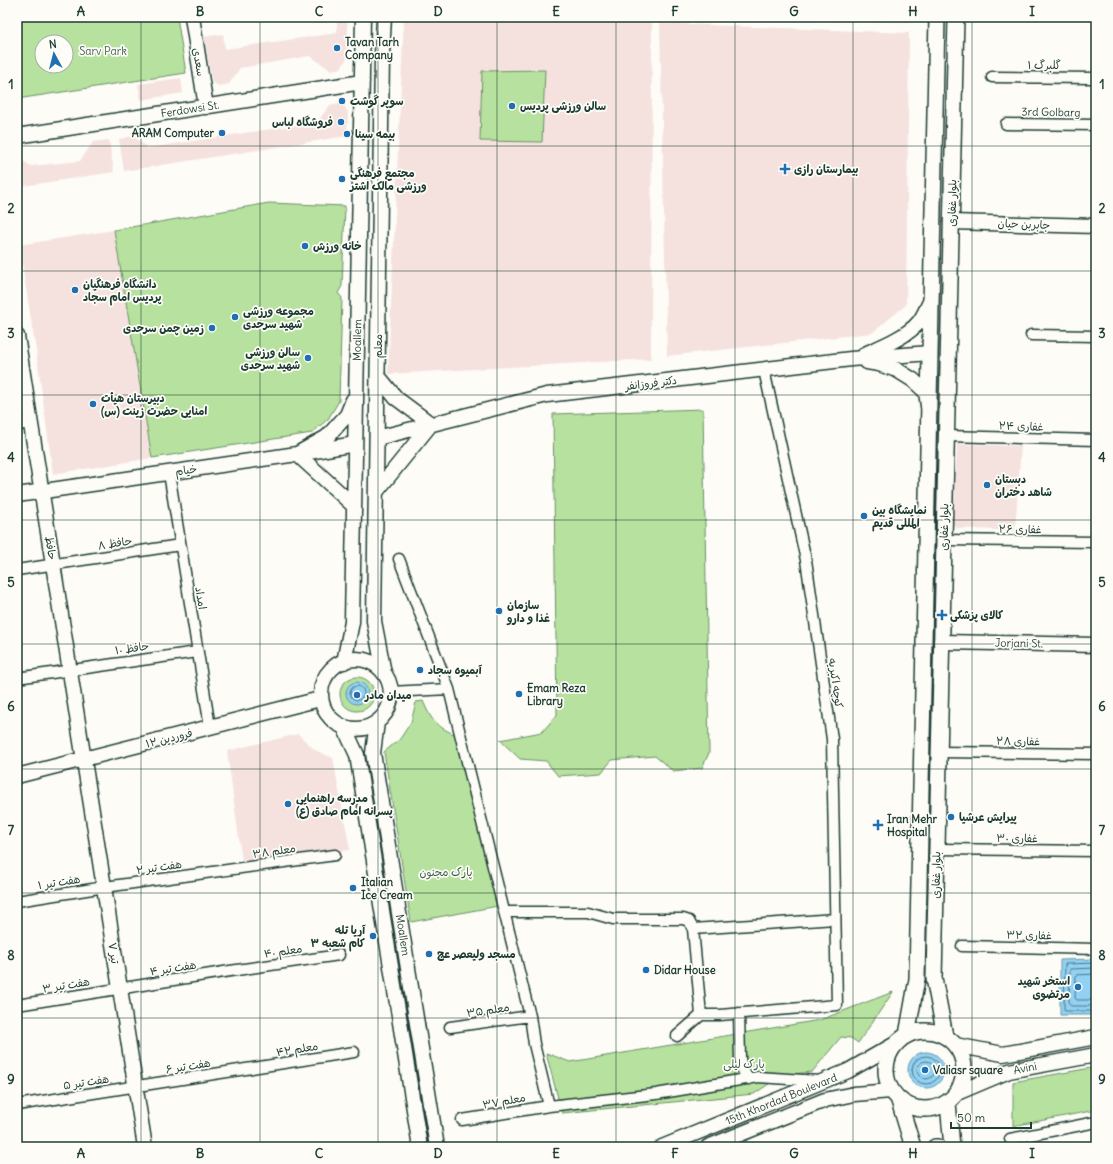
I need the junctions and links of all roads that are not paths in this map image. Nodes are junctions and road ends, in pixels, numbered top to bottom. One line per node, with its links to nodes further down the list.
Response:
1 (192, 17): 9 (street, سعدی)
2 (363, 17): 8 (street, Moallem)
3 (384, 17): 22 (street, معلم)
4 (937, 17): 15 (main road, بلوار غفاری)
5 (956, 17): 13 (main road, بلوار غفاری)
6 (992, 77): 7 (street, گلبرگ ۱)
7 (1096, 78)
8 (362, 82): 9 (street, Ferdowsi St.); 23 (street, Moallem)
9 (206, 107): 12 (street, Ferdowsi St.)
10 (1006, 124): 11 (street, 3rd Golbarg)
11 (1096, 125)
12 (17, 136)
13 (951, 222): 14 (street, جابربن حیان); 27 (main road, بلوار غفاری)
14 (1096, 226)
15 (931, 300): 19 (main road, بلوار غفاری); 20 (street)
16 (1031, 335): 18 (street)
17 (17, 336): 25 (street, حافظ)
18 (1096, 336)
19 (930, 353): 20 (street, دکتر فروزانفر); 24 (main road, بلوار غفاری)
20 (851, 359): 21 (street, دکتر فروزانفر); 24 (street)
21 (764, 370): 26 (street, دکتر فروزانفر); 67 (street, کوچه اکبریه)
22 (378, 376): 26 (street); 28 (street, معلم)
23 (356, 392): 30 (street, Moallem); 31 (street)
24 (929, 409): 81 (main road, بلوار غفاری)
25 (24, 424): 33 (street, حافظ)
26 (432, 424): 28 (street, دکتر فروزانفر); 34 (street)
27 (946, 436): 29 (street, غفاری ۲۴); 37 (main road, بلوار غفاری)
28 (377, 438): 34 (street, معلم)
29 (1096, 440)
30 (356, 444): 31 (street, خیام); 36 (street, Moallem)
31 (297, 454): 32 (street, خیام); 36 (street)
32 (169, 473): 33 (street, خیام); 39 (street, امداد)
33 (42, 492): 35 (street, خیام); 41 (street, حافظ)
34 (376, 492): 48 (street, معلم)
35 (17, 495)
36 (354, 506): 46 (street, Moallem)
37 (944, 540): 38 (street, غفاری ۲۶); 43 (main road, بلوار غفاری)
38 (1096, 542)
39 (180, 545): 41 (street, حافظ ۸); 45 (street, امداد)
40 (399, 559): 50 (street)
41 (54, 565): 42 (street, حافظ ۸); 47 (street, حافظ)
42 (17, 570)
43 (941, 642): 44 (street, Jorjani St.); 56 (main road, بلوار غفاری)
44 (1096, 645)
45 (198, 652): 47 (street, حافظ ۱۰); 55 (street, امداد)
46 (344, 662): 48 (street); 52 (street)
47 (70, 669): 49 (street, حافظ ۱۰); 58 (street, حافظ)
48 (384, 673): 51 (street)
49 (17, 678)
50 (449, 689): 51 (street); 66 (street)
51 (390, 692): 53 (street)
52 (320, 699): 54 (street); 55 (street, ۱۲ فروردین)
53 (377, 722): 54 (street); 98 (street, Moallem)
54 (344, 727): 97 (street, Moallem)
55 (210, 728): 58 (street, ۱۲ فروردین)
56 (939, 752): 57 (street, غفاری ۲۸); 60 (main road, بلوار غفاری)
57 (1096, 754)
58 (84, 759): 59 (street, ۱۲ فروردین); 64 (street, ۷ تیر)
59 (17, 776)
60 (937, 849): 61 (street, غفاری ۳۰); 82 (main road, بلوار غفاری)
61 (1096, 852)
62 (335, 855): 63 (street, معلم ۳۸)
63 (216, 871): 64 (street, هفت تیر ۲)
64 (104, 887): 65 (street, هفت تیر ۱); 73 (street, ۷ تیر)
65 (17, 901)
66 (504, 912): 68 (street); 77 (street)
67 (834, 919): 68 (street); 75 (street, کوچه اکبریه)
68 (693, 929): 76 (street)
69 (962, 946): 70 (street, غفاری ۳۲)
70 (1096, 948)
71 (339, 955): 72 (street, معلم ۴۰)
72 (230, 971): 73 (street, هفت تیر ۴)
73 (120, 989): 74 (street, هفت تیر ۳); 88 (street, ۷ تیر)
74 (17, 1005)
75 (740, 1013): 76 (street); 86 (street)
76 (701, 1014): 79 (street)
77 (530, 1016): 78 (street, معلم ۳۵); 92 (street)
78 (450, 1027)
79 (677, 1036)
80 (1096, 1037): 82 (street, Avini)
81 (902, 1039): 82 (main road); 87 (street, 15th Khordad Boulevard); 89 (main road)
82 (950, 1041): 90 (main road)
83 (354, 1052): 85 (street, معلم ۴۲)
84 (1096, 1055): 90 (street, Avini)
85 (244, 1069): 88 (street, هفت تیر ۶)
86 (749, 1079): 87 (street, معلم ۳۷); 92 (street, معلم ۳۷)
87 (823, 1081): 99 (street, 15th Khordad Boulevard)
88 (136, 1086): 91 (street, هفت تیر ۵); 96 (street, ۷ تیر)
89 (895, 1096): 90 (main road); 100 (street, 15th Khordad Boulevard); 101 (main road)
90 (953, 1098): 102 (main road)
91 (17, 1105)
92 (549, 1106): 93 (street, معلم ۳۷)
93 (462, 1120)
94 (1096, 1122): 95 (street)
95 (1010, 1140)
96 (145, 1147)
97 (420, 1147)
98 (437, 1147)
99 (662, 1147)
100 (708, 1147)
101 (913, 1147)
102 (952, 1147)

